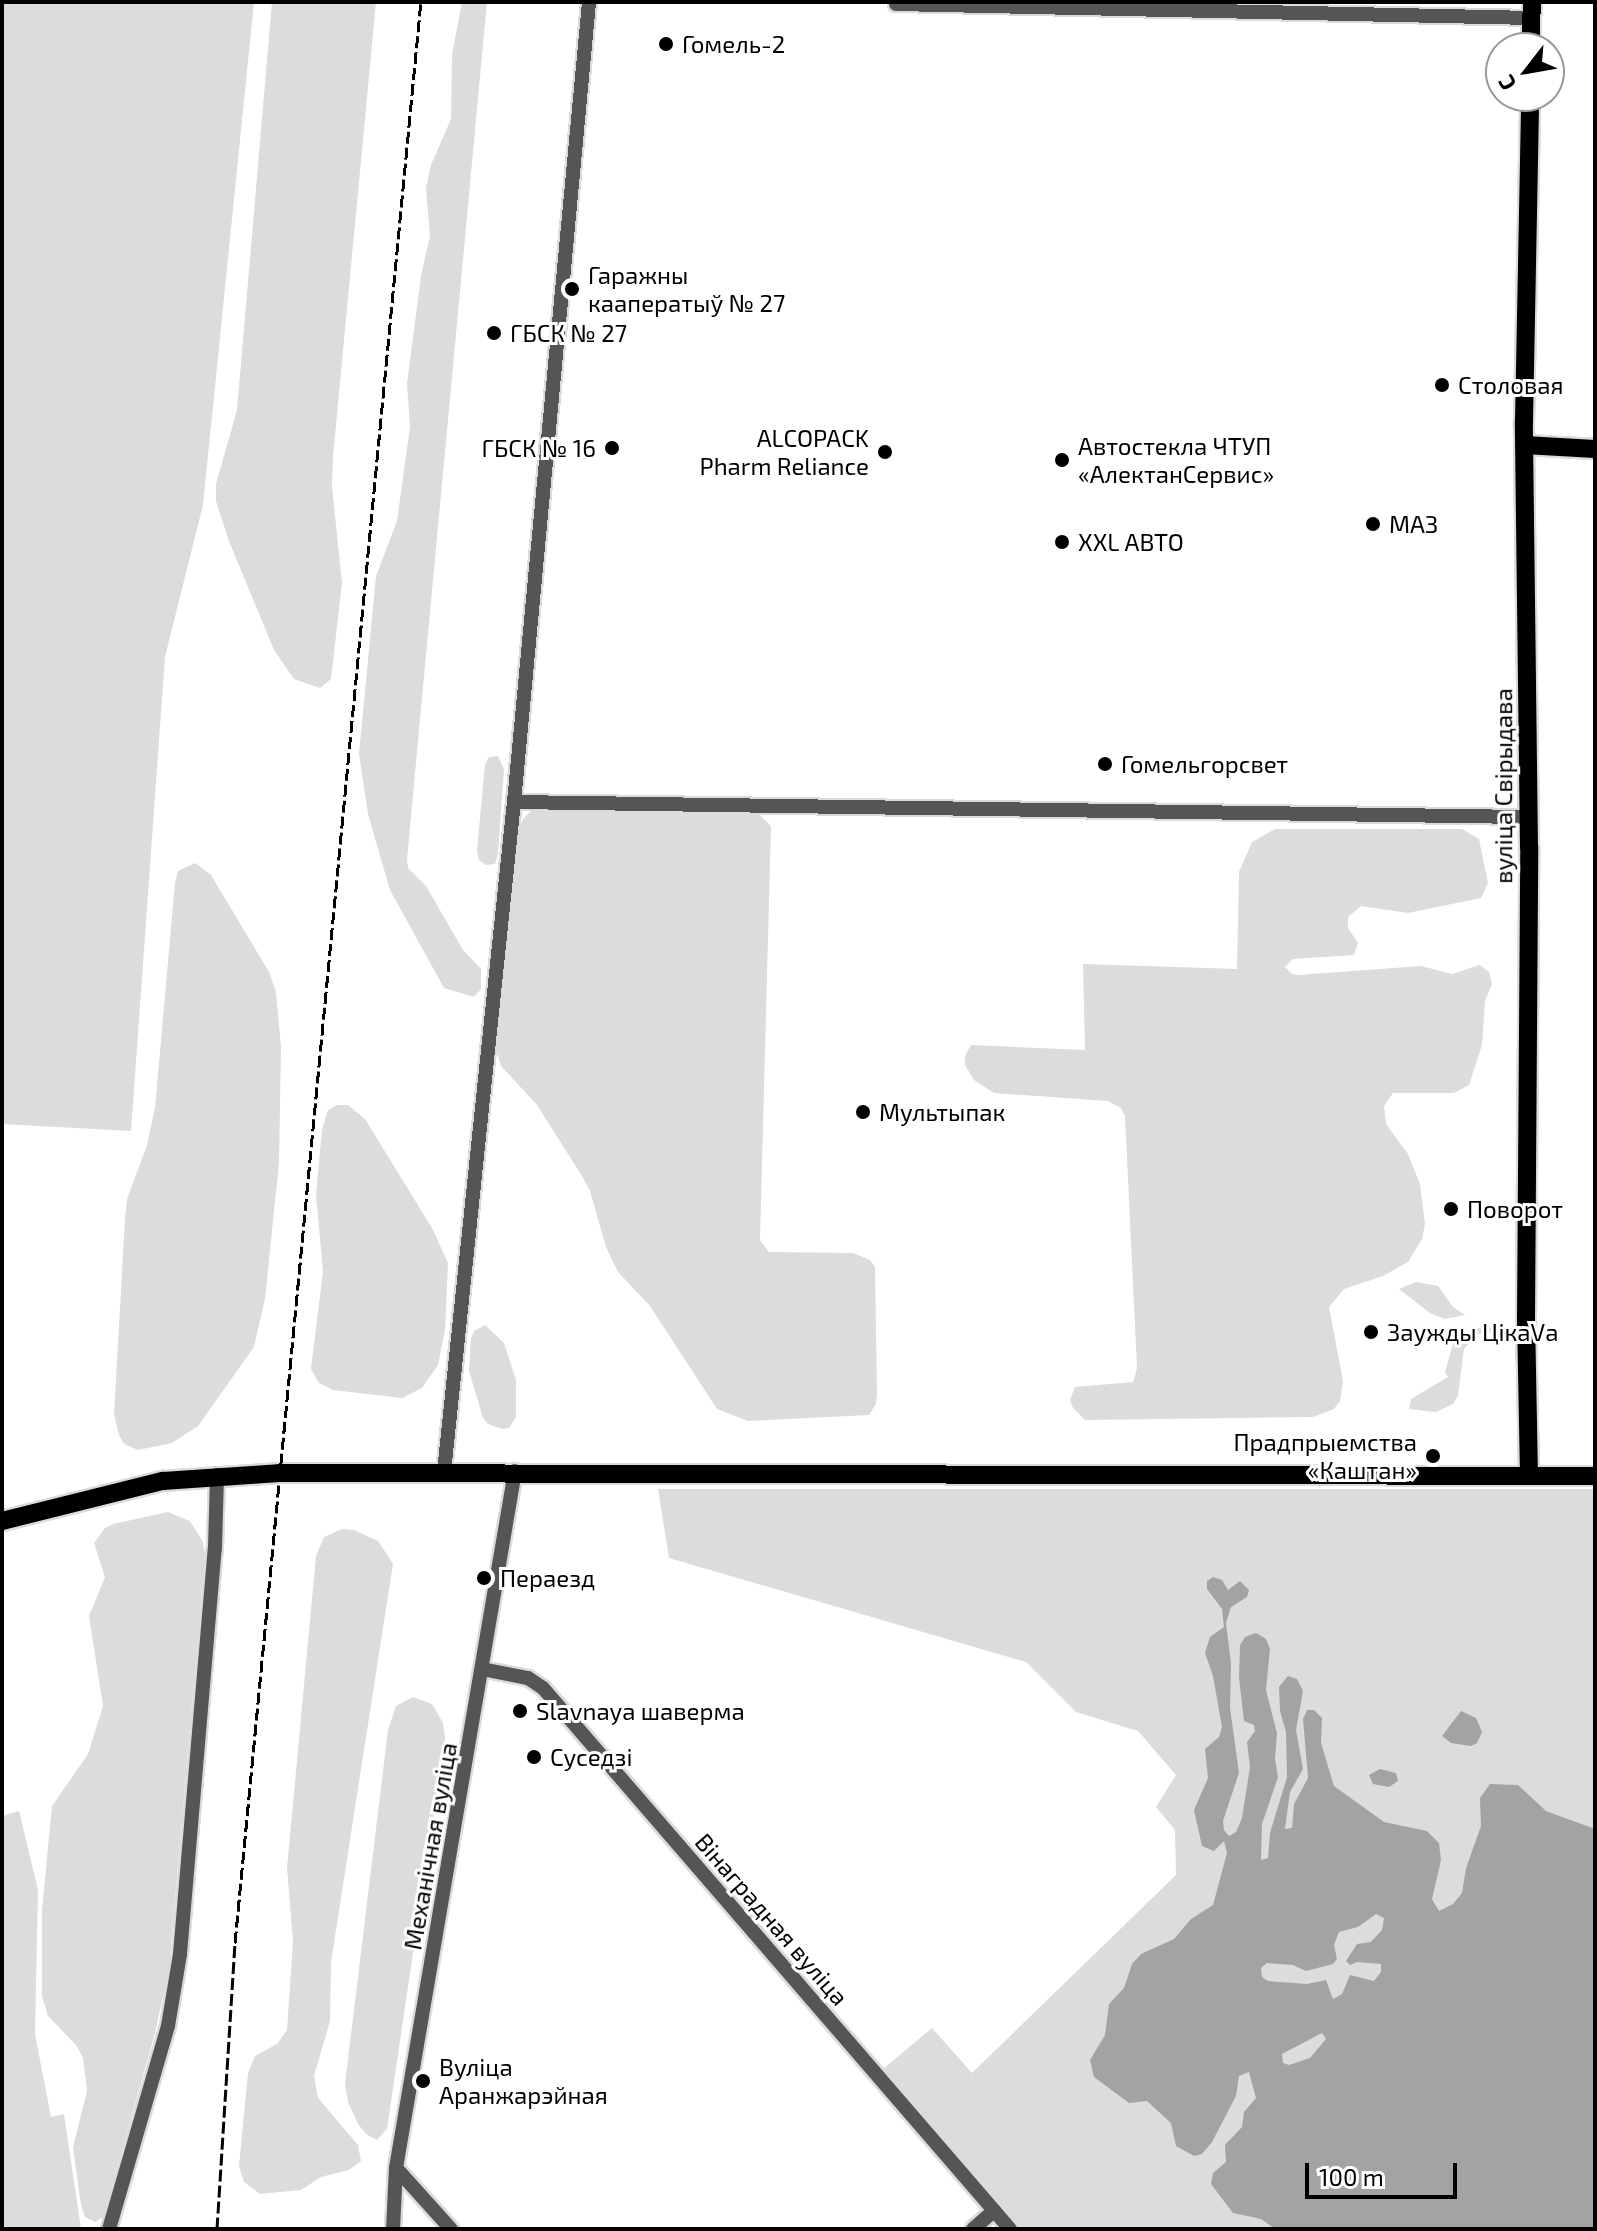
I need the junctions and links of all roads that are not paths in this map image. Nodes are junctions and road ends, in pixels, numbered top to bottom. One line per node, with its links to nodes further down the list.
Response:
1 (589, 2): 8 (street)
2 (896, 4): 3 (street)
3 (1531, 10): 4 (main road)
4 (1530, 32)
5 (1530, 112): 6 (main road, вуліца Свірыдава)
6 (1525, 445): 7 (main road); 9 (main road, вуліца Свірыдава)
7 (1595, 449)
8 (514, 802): 9 (street); 11 (street)
9 (1529, 817): 13 (main road, вуліца Свірыдава)
10 (515, 1471): 11 (main road); 13 (main road); 16 (street, Механічная вуліца)
11 (444, 1472): 12 (main road)
12 (217, 1475): 15 (main road); 19 (street)
13 (1529, 1475): 14 (main road)
14 (1595, 1476)
15 (2, 1521)
16 (482, 1669): 17 (street, Механічная вуліца); 18 (street, Вінаградная вуліца)
17 (396, 2168): 20 (street, Механічная вуліца); 21 (street)
18 (994, 2211): 22 (street); 23 (street, Вінаградная вуліца)
19 (109, 2229)
20 (393, 2229)
21 (451, 2229)
22 (973, 2229)
23 (1010, 2229)

